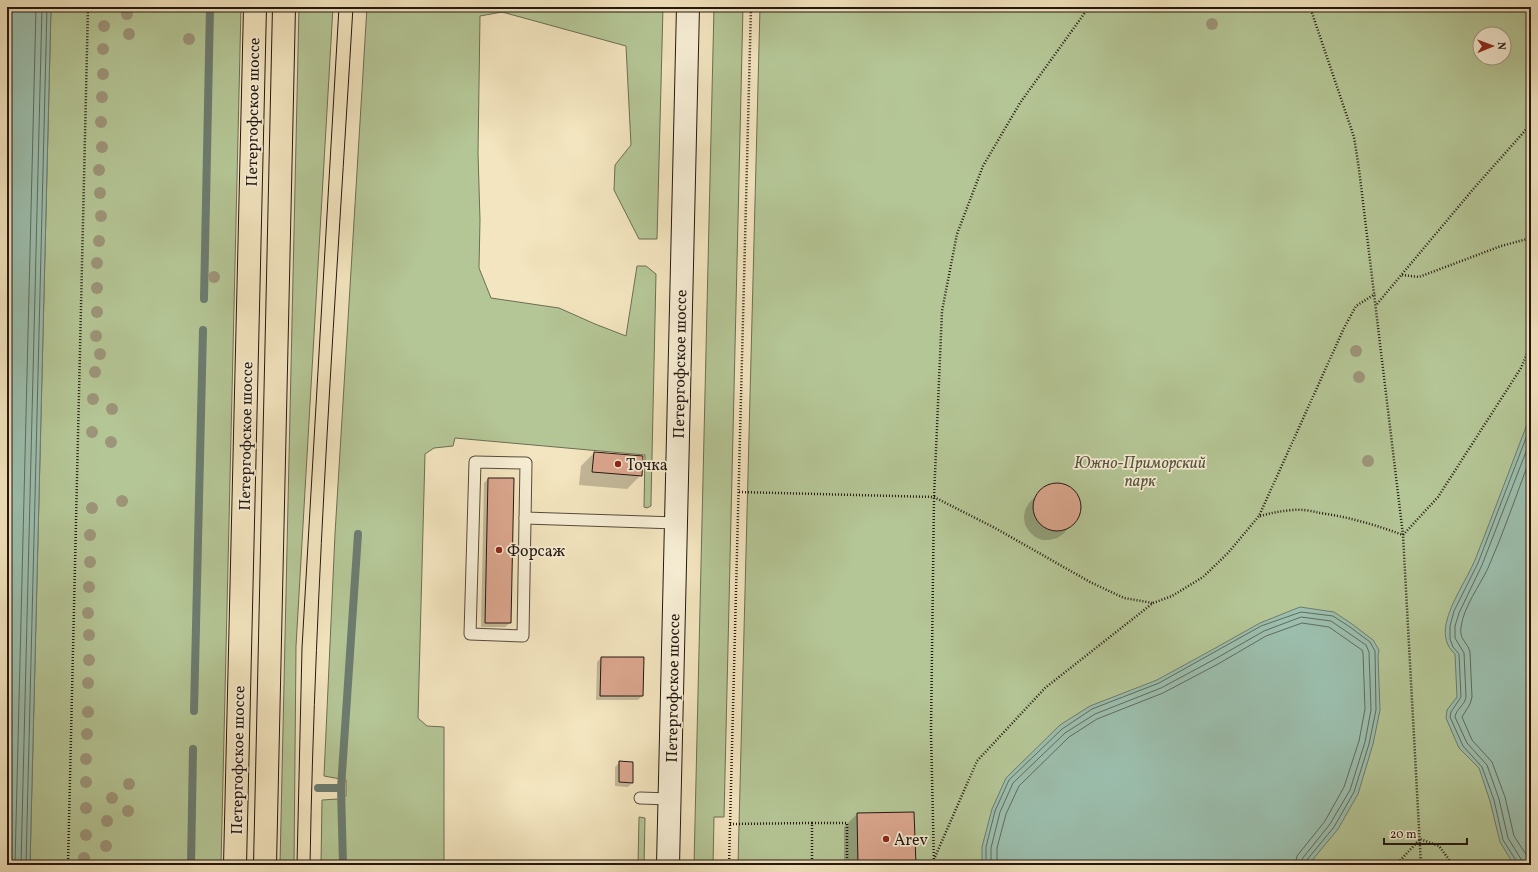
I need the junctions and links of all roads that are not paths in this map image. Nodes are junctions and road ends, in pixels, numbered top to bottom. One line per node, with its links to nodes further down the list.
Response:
1 (255, 7): 8 (main road, Петергофское шоссе)
2 (284, 7): 9 (main road, Петергофское шоссе)
3 (688, 7): 5 (street, Петергофское шоссе)
4 (525, 518): 4 (lane); 5 (lane)
5 (676, 523): 7 (street, Петергофское шоссе)
6 (640, 798): 7 (lane)
7 (670, 799): 10 (street, Петергофское шоссе)
8 (235, 865)
9 (264, 865)
10 (668, 865)

